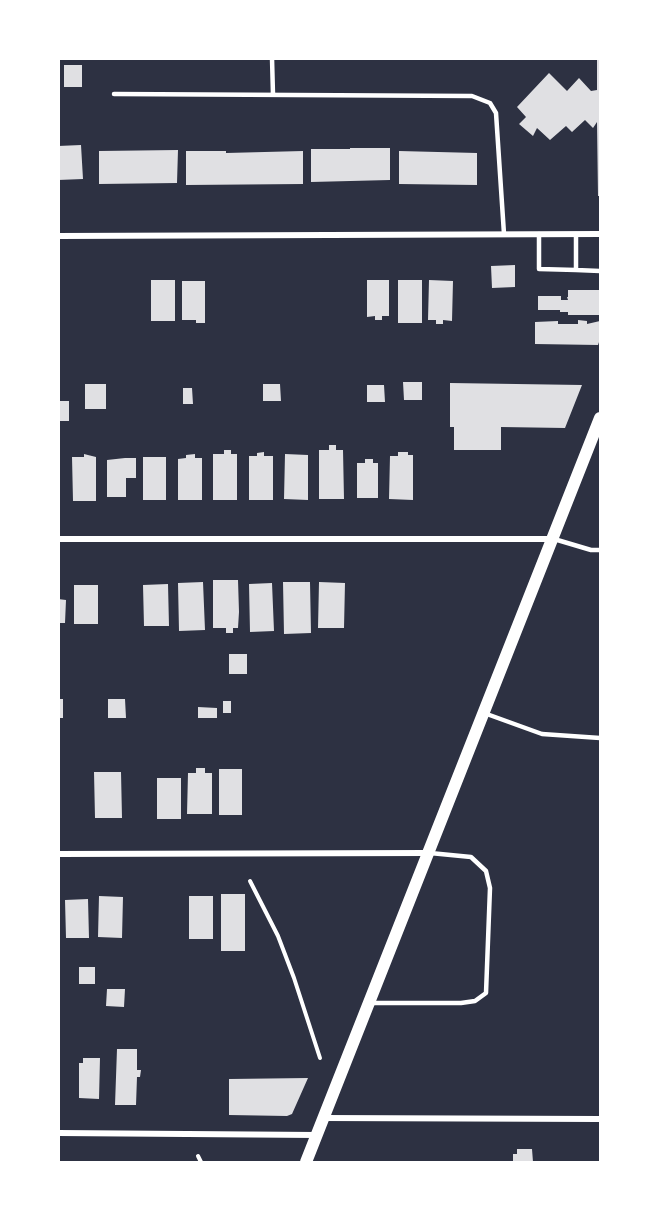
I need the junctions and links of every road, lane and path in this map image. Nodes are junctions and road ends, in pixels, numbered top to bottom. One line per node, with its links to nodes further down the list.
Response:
1 (272, 58): 3 (lane)
2 (114, 94): 3 (lane)
3 (273, 95): 4 (lane)
4 (504, 234): 5 (street); 8 (street)
5 (539, 234): 6 (street); 9 (lane)
6 (576, 234): 7 (street); 9 (lane)
7 (600, 234)
8 (58, 236)
9 (576, 270): 10 (lane)
10 (600, 271)
11 (600, 418): 13 (main road)
12 (58, 538): 13 (street)
13 (553, 539): 14 (lane); 15 (main road)
14 (600, 550)
15 (484, 713): 16 (lane); 17 (main road)
16 (600, 738)
17 (428, 853): 18 (street); 20 (main road); 20 (lane)
18 (58, 854)
19 (250, 881): 21 (path)
20 (369, 1003): 22 (main road)
21 (320, 1058)
22 (324, 1118): 23 (street); 25 (main road)
23 (600, 1119)
24 (58, 1133): 25 (street)
25 (317, 1135): 28 (main road)
26 (198, 1156): 27 (path)
27 (201, 1162)
28 (306, 1162)

